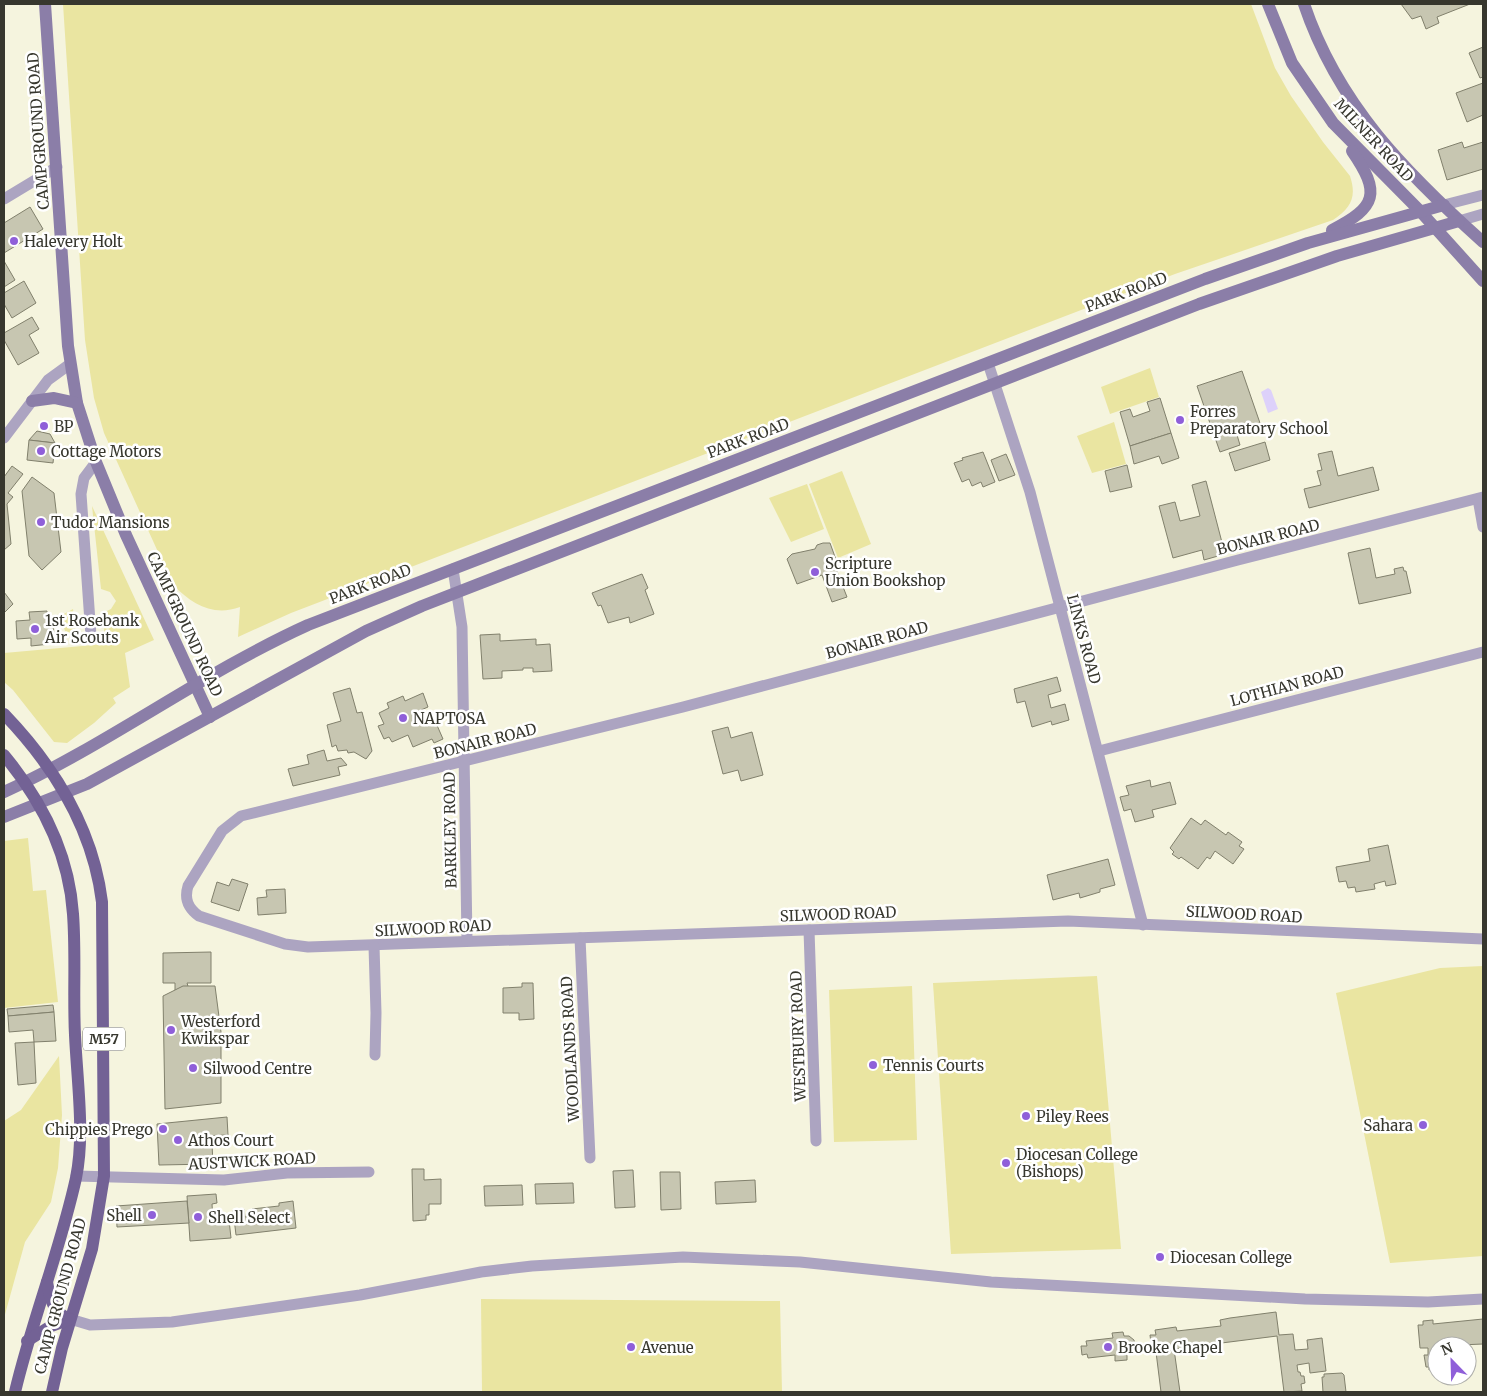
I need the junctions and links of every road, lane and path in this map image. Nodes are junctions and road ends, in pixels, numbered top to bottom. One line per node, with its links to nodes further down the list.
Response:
1 (46, 4): 5 (main road, CAMPGROUND ROAD)
2 (1268, 4): 4 (main road, MILNER ROAD)
3 (1304, 4): 8 (main road, MILNER ROAD)
4 (1333, 123): 9 (main road, MILNER ROAD); 14 (main road)
5 (56, 167): 7 (street); 17 (main road, CAMPGROUND ROAD)
6 (1483, 195): 8 (street, PARK ROAD)
7 (4, 199)
8 (1444, 205): 9 (main road, PARK ROAD); 11 (main road, MILNER ROAD)
9 (1420, 211): 12 (main road, MILNER ROAD); 14 (main road, PARK ROAD)
10 (1483, 214): 11 (street)
11 (1459, 221): 12 (main road); 13 (main road, MILNER ROAD)
12 (1435, 228): 15 (main road, MILNER ROAD); 18 (main road)
13 (1483, 242)
14 (1308, 243): 16 (main road, PARK ROAD)
15 (1483, 281)
16 (988, 363): 18 (street, LINKS ROAD); 25 (main road, PARK ROAD)
17 (70, 364): 19 (street); 20 (main road, CAMPGROUND ROAD)
18 (994, 383): 26 (main road); 27 (street, LINKS ROAD)
19 (32, 401): 20 (main road); 21 (street)
20 (77, 403): 22 (main road, CAMPGROUND ROAD)
21 (4, 438)
22 (96, 462): 28 (street); 30 (main road, CAMPGROUND ROAD)
23 (1480, 498): 24 (street); 27 (street, BONAIR ROAD)
24 (1483, 527)
25 (453, 569): 26 (street, BARKLEY ROAD); 30 (main road, PARK ROAD)
26 (457, 592): 32 (main road); 35 (street, BARKLEY ROAD)
27 (1060, 608): 33 (street, LINKS ROAD); 35 (street, BONAIR ROAD)
28 (91, 636)
29 (1483, 652): 33 (street, LOTHIAN ROAD)
30 (195, 684): 32 (main road, CAMPGROUND ROAD); 36 (main road, PARK ROAD)
31 (4, 714): 36 (main road, M57)
32 (210, 717): 39 (main road)
33 (1099, 751): 43 (street, LINKS ROAD)
34 (4, 755): 37 (main road, M57)
35 (463, 762): 42 (street, BONAIR ROAD); 47 (street, BARKLEY ROAD)
36 (49, 770): 37 (main road, PARK ROAD); 39 (main road, M57)
37 (25, 782): 38 (main road, PARK ROAD); 40 (main road, M57)
38 (4, 792)
39 (67, 794): 40 (main road); 54 (main road, CAMP GROUND ROAD / M57)
40 (40, 805): 41 (main road); 53 (main road, CAMP GROUND ROAD / M57)
41 (4, 817)
42 (199, 916): 48 (street, SILWOOD ROAD)
43 (1143, 925): 44 (street, SILWOOD ROAD); 46 (street, SILWOOD ROAD)
44 (809, 930): 45 (street, SILWOOD ROAD); 50 (street, WESTBURY ROAD)
45 (580, 938): 47 (street, SILWOOD ROAD); 51 (street, WOODLANDS ROAD)
46 (1483, 939)
47 (467, 940): 48 (street, SILWOOD ROAD)
48 (374, 946): 49 (street)
49 (375, 1055)
50 (816, 1141)
51 (590, 1158)
52 (369, 1172): 54 (street, AUSTWICK ROAD)
53 (76, 1176): 54 (street, AUSTWICK ROAD); 55 (main road, CAMP GROUND ROAD / M57)
54 (104, 1176): 57 (main road, CAMP GROUND ROAD / M57)
55 (47, 1278): 57 (main road); 58 (main road, CAMP GROUND ROAD / M57)
56 (1483, 1298): 57 (street)
57 (70, 1320): 58 (main road); 60 (main road, CAMP GROUND ROAD / M57)
58 (27, 1341): 59 (main road, CAMP GROUND ROAD / M57)
59 (15, 1392)
60 (52, 1392)

